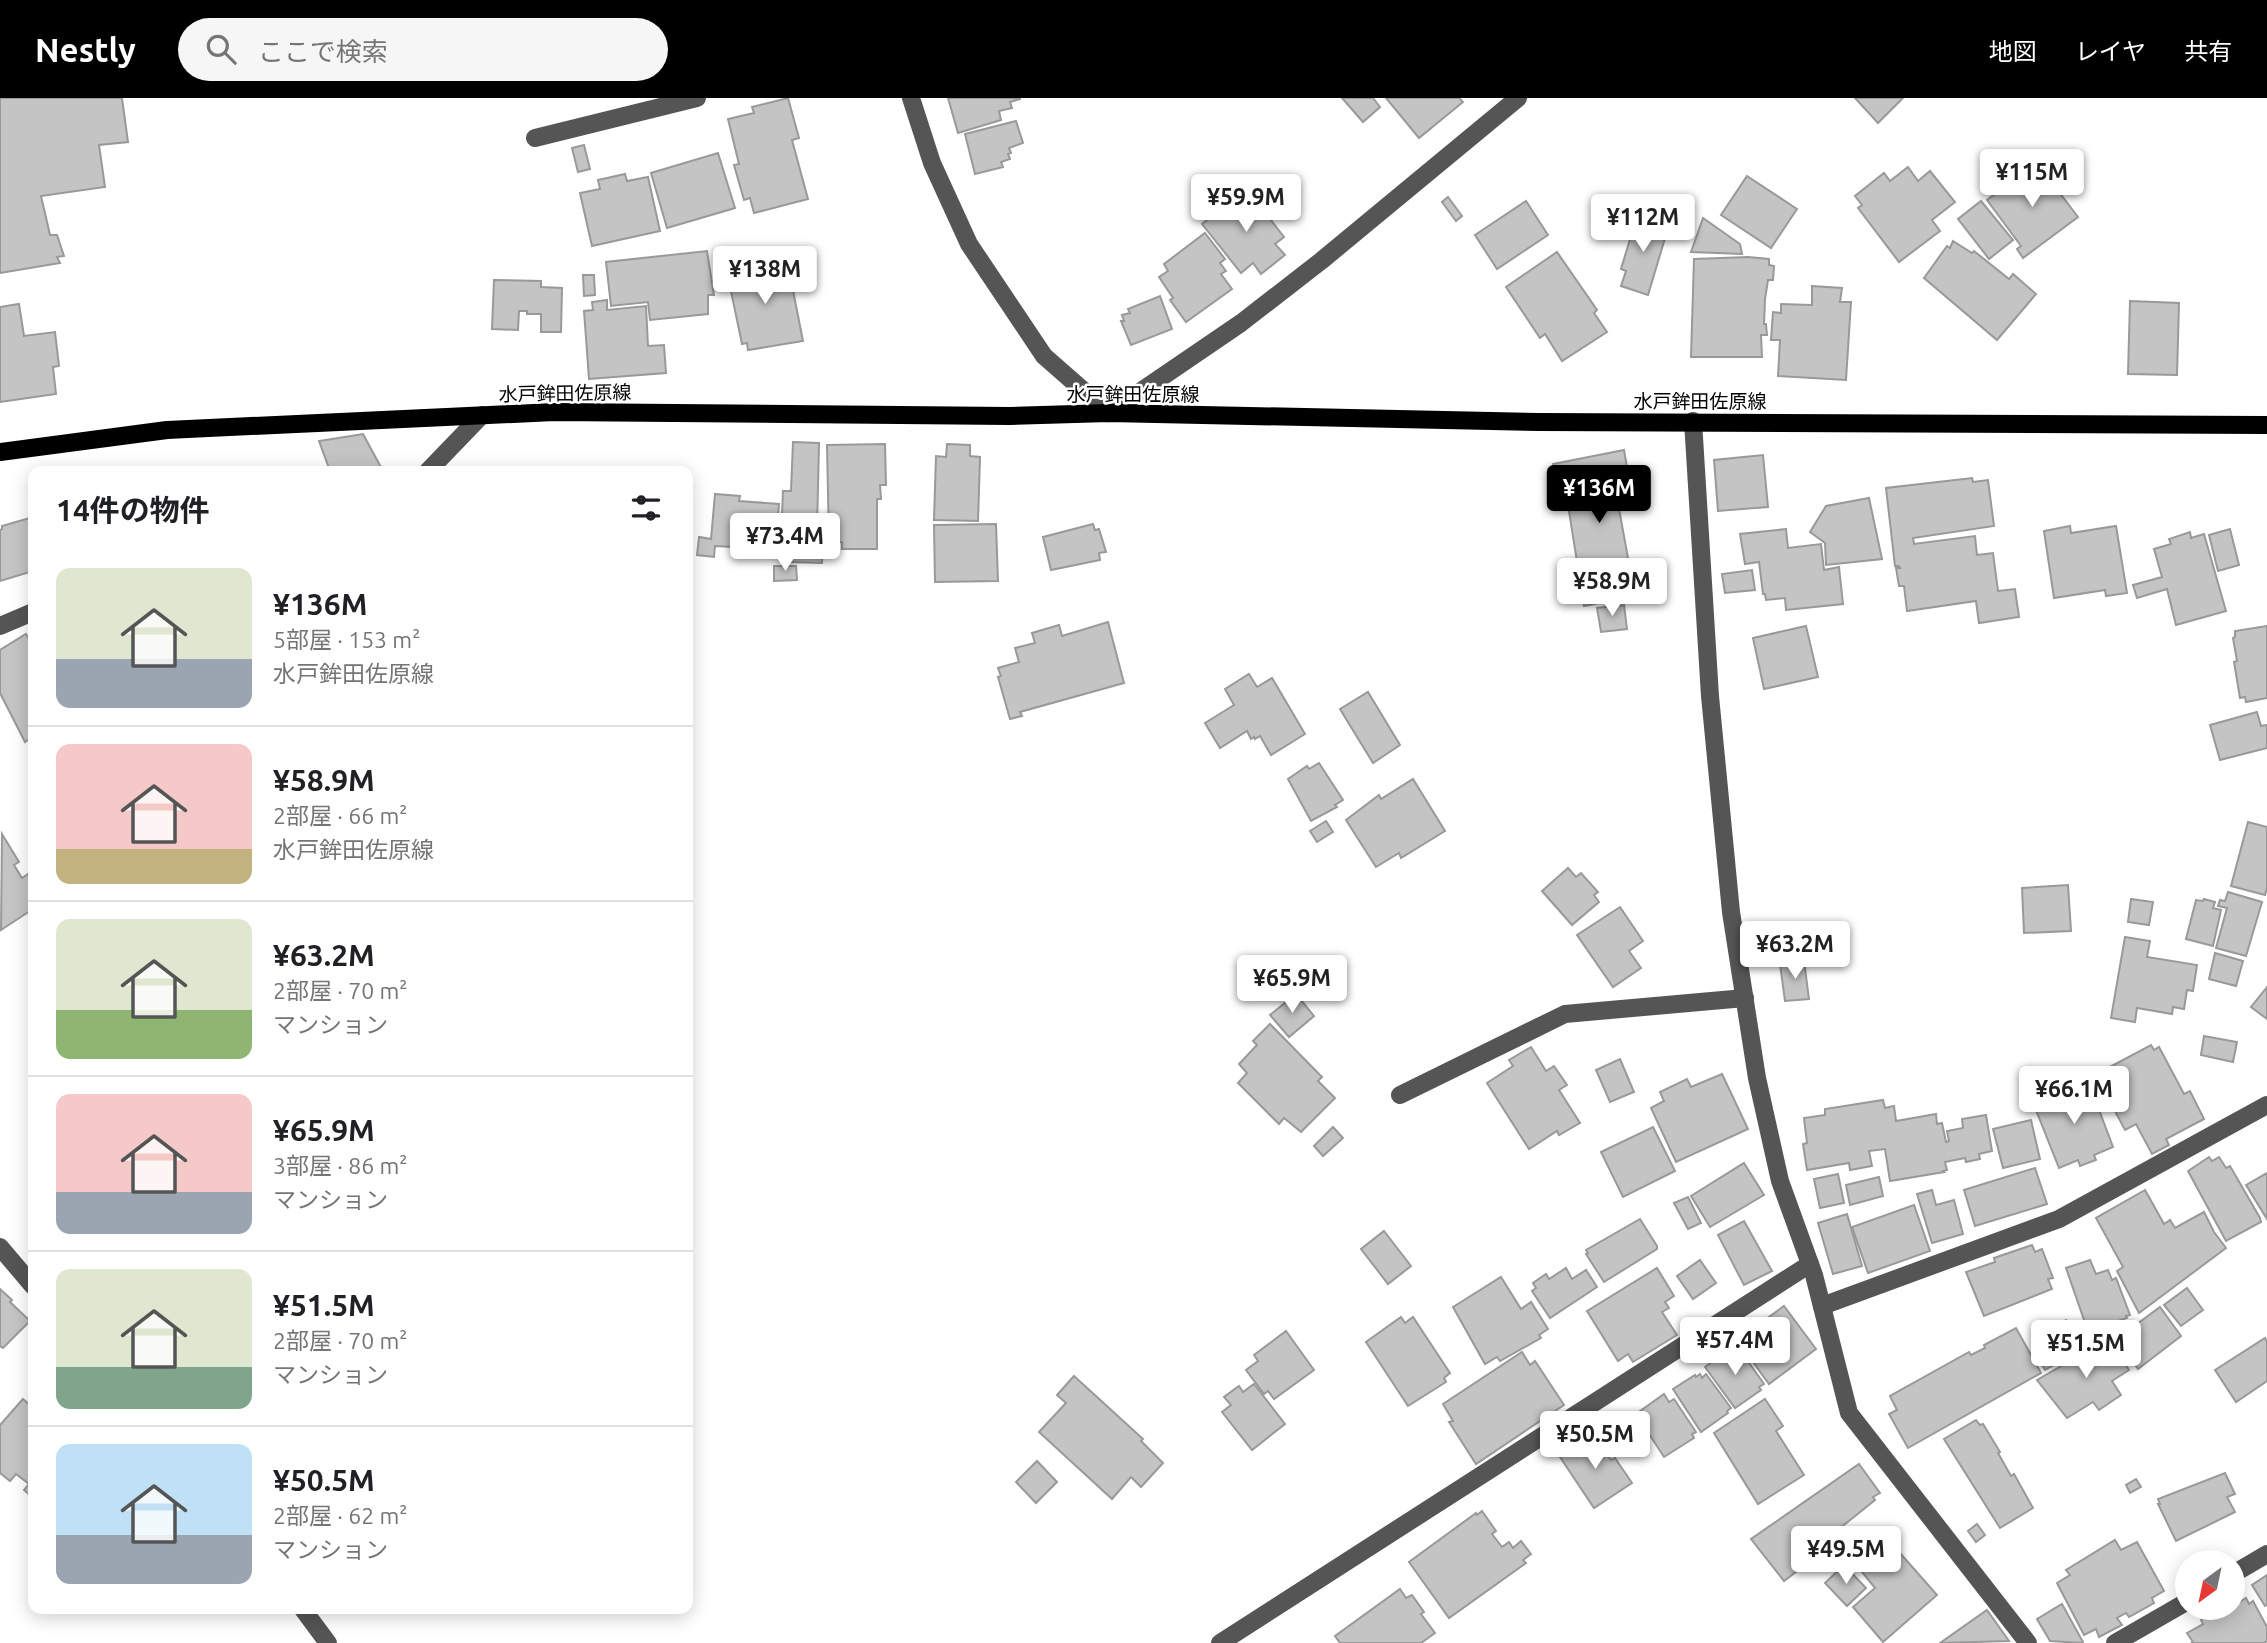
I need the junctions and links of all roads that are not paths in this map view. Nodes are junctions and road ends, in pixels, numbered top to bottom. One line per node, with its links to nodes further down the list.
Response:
1 (697, 98): 4 (street)
2 (911, 98): 5 (street)
3 (1518, 98): 5 (street)
4 (535, 138)
5 (1109, 413): 6 (main road, 水戸鉾田佐原線); 7 (main road, 水戸鉾田佐原線)
6 (482, 415): 9 (main road, 水戸鉾田佐原線); 10 (street)
7 (1692, 421): 8 (main road, 水戸鉾田佐原線); 13 (street)
8 (2267, 425)
9 (0, 452)
10 (433, 466)
11 (28, 614): 12 (street)
12 (0, 626)
13 (1745, 998): 14 (street); 17 (street)
14 (1400, 1095)
15 (2267, 1105): 19 (street)
16 (0, 1247): 18 (street)
17 (1810, 1264): 19 (street); 25 (street)
18 (28, 1280)
19 (1822, 1306): 26 (street)
20 (2267, 1554): 21 (street)
21 (2245, 1567)
22 (2175, 1609): 27 (street)
23 (306, 1614): 24 (street)
24 (328, 1643)
25 (1220, 1643)
26 (2028, 1643)
27 (2116, 1643)

